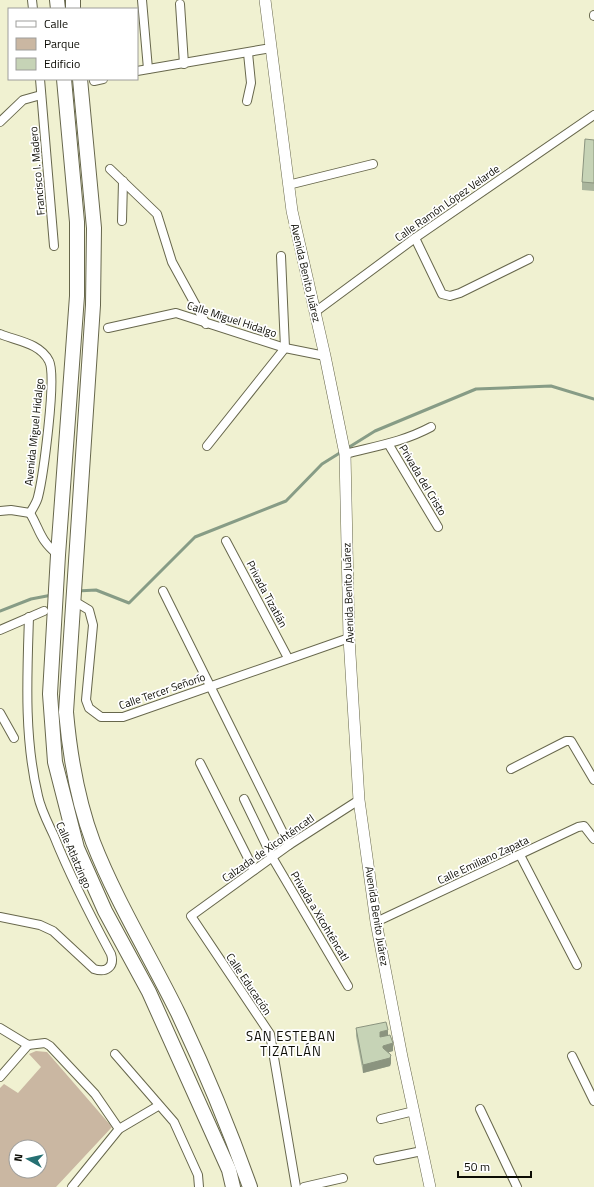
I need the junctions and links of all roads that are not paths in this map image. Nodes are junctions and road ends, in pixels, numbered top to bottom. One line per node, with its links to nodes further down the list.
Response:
1 (142, 0): 7 (street)
2 (265, 0): 4 (main road, Avenida Benito Juárez)
3 (180, 4): 6 (street)
4 (271, 48): 5 (street); 19 (main road, Avenida Benito Juárez)
5 (248, 53): 6 (street); 13 (street)
6 (184, 64): 7 (street)
7 (148, 69): 8 (street)
8 (138, 71)
9 (40, 80): 12 (street, Francisco I. Madero)
10 (64, 80): 39 (highway)
11 (87, 80): 82 (highway)
12 (41, 95): 15 (street); 22 (street, Francisco I. Madero)
13 (247, 102)
14 (594, 115): 21 (street, Calle Ramón López Velarde)
15 (0, 122)
16 (373, 164): 19 (street)
17 (110, 170): 18 (street)
18 (123, 181): 20 (street); 26 (street)
19 (288, 184): 25 (main road, Avenida Benito Juárez)
20 (122, 221)
21 (415, 238): 24 (street); 25 (street, Calle Ramón López Velarde)
22 (54, 246)
23 (281, 256): 29 (street)
24 (529, 259)
25 (315, 312): 30 (main road, Avenida Benito Juárez)
26 (206, 324): 27 (street, Calle Miguel Hidalgo); 29 (street, Calle Miguel Hidalgo)
27 (108, 328)
28 (0, 334): 36 (street, Avenida Miguel Hidalgo)
29 (285, 348): 30 (street, Calle Miguel Hidalgo); 33 (street)
30 (325, 356): 34 (main road, Avenida Benito Juárez)
31 (431, 427): 32 (street, Privada del Cristo)
32 (389, 445): 34 (street, Privada del Cristo); 37 (street, Privada del Cristo)
33 (207, 446)
34 (345, 454): 45 (main road, Avenida Benito Juárez)
35 (0, 511): 36 (street)
36 (30, 513): 39 (street)
37 (438, 527)
38 (226, 541): 46 (street, Privada Tizatlán)
39 (58, 555): 81 (highway)
40 (163, 591): 47 (street)
41 (79, 604): 47 (street, Calle Tercer Señorío)
42 (44, 611): 43 (street)
43 (29, 617): 44 (street); 61 (street, Calle Atlatzingo)
44 (0, 630)
45 (349, 638): 46 (street, Calle Tercer Señorío); 54 (main road, Avenida Benito Juárez)
46 (288, 658): 47 (street, Calle Tercer Señorío)
47 (209, 686): 56 (street)
48 (0, 713): 49 (street)
49 (14, 738)
50 (200, 763): 59 (street)
51 (511, 769): 52 (street)
52 (594, 780)
53 (244, 798): 58 (street, Privada a Xicohténcatl)
54 (359, 800): 56 (street, Calzada de Xicohténcatl); 62 (main road, Avenida Benito Juárez)
55 (594, 839): 57 (street, Calle Emiliano Zapata)
56 (289, 845): 58 (street, Calzada de Xicohténcatl)
57 (520, 855): 62 (street, Calle Emiliano Zapata); 63 (street)
58 (272, 857): 59 (street, Calzada de Xicohténcatl); 64 (street, Privada a Xicohténcatl)
59 (254, 870): 60 (street, Calzada de Xicohténcatl)
60 (191, 916): 83 (street, Calle Educación)
61 (0, 917)
62 (376, 922): 73 (main road, Avenida Benito Juárez)
63 (577, 965)
64 (348, 986)
65 (0, 1028): 66 (street)
66 (28, 1045): 69 (street); 75 (street)
67 (115, 1054): 71 (street)
68 (572, 1056): 70 (street)
69 (0, 1077)
70 (594, 1101)
71 (158, 1106): 75 (street); 80 (street)
72 (480, 1109): 86 (street)
73 (414, 1111): 74 (street); 76 (main road, Avenida Benito Juárez)
74 (382, 1119)
75 (120, 1129): 79 (street)
76 (422, 1151): 77 (street); 85 (main road, Avenida Benito Juárez)
77 (378, 1160)
78 (343, 1178): 84 (street)
79 (72, 1187)
80 (199, 1187)
81 (234, 1187)
82 (250, 1187)
83 (296, 1187)
84 (304, 1187)
85 (430, 1187)
86 (517, 1187)

